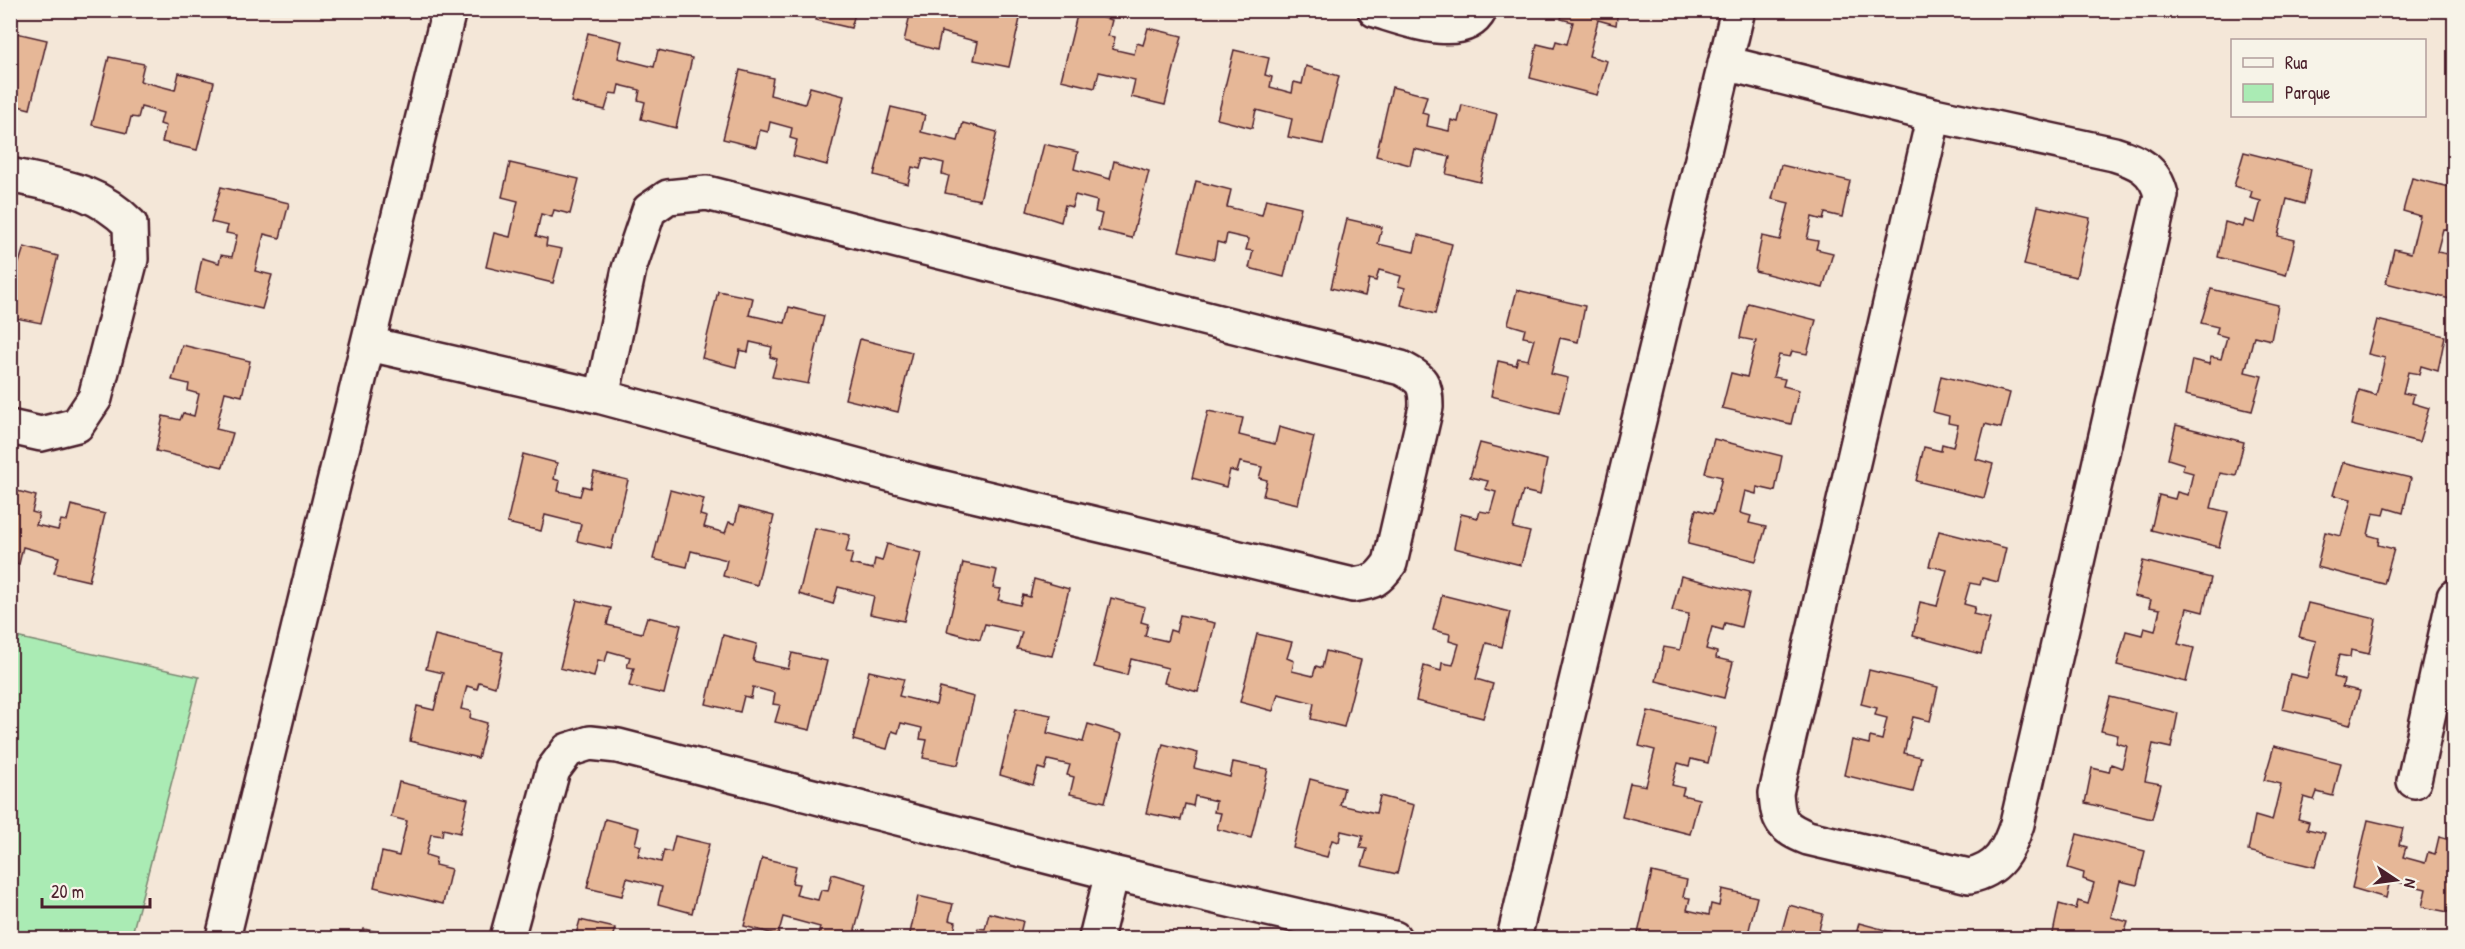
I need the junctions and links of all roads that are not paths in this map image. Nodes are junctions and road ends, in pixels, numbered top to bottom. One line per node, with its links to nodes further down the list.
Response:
1 (449, 10): 8 (street)
2 (1375, 10): 3 (street)
3 (1480, 10)
4 (1738, 10): 5 (street)
5 (1725, 63): 6 (street); 18 (street)
6 (1934, 115): 6 (street)
7 (10, 175): 10 (street)
8 (369, 344): 9 (street); 14 (street)
9 (602, 397): 9 (street)
10 (10, 427)
11 (2452, 615): 12 (street)
12 (2414, 781)
13 (1112, 873): 15 (street); 16 (street); 17 (street)
14 (223, 939)
15 (507, 939)
16 (1096, 939)
17 (1394, 939)
18 (1514, 939)

